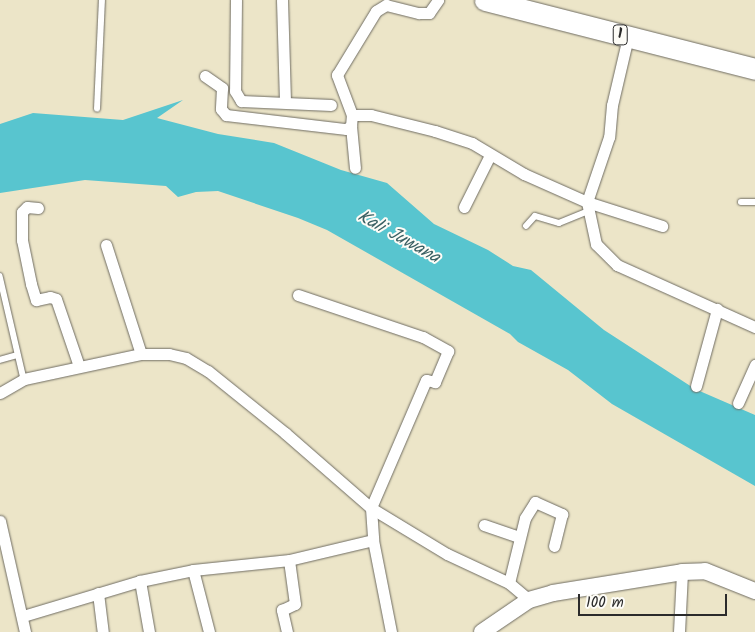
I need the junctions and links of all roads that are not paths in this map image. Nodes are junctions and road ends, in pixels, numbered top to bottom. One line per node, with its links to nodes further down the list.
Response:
1 (102, 0): 11 (lane)
2 (236, 0): 9 (street)
3 (282, 0): 9 (street)
4 (438, 0): 12 (street)
5 (484, 0): 6 (highway, 1)
6 (628, 37): 7 (highway, 1); 18 (street)
7 (755, 69)
8 (205, 76): 12 (street)
9 (285, 102): 10 (street)
10 (331, 105)
11 (97, 109)
12 (351, 120): 13 (street); 14 (street)
13 (490, 155): 17 (street); 18 (street)
14 (355, 168)
15 (741, 202): 16 (lane)
16 (755, 202)
17 (464, 207)
18 (588, 207): 20 (lane); 21 (street); 25 (street)
19 (38, 208): 31 (street)
20 (526, 226)
21 (662, 226)
22 (106, 245): 27 (street)
23 (0, 276): 28 (lane)
24 (298, 295): 36 (street)
25 (717, 309): 26 (street); 33 (street)
26 (755, 327)
27 (141, 354): 31 (street); 36 (street)
28 (17, 355): 29 (lane); 32 (lane)
29 (0, 360)
30 (755, 365): 35 (street)
31 (79, 366): 32 (street)
32 (24, 379): 34 (street)
33 (696, 386)
34 (0, 393)
35 (738, 403)
36 (371, 508): 40 (street); 46 (street)
37 (0, 521): 50 (street)
38 (484, 525): 39 (street)
39 (519, 537): 41 (street); 46 (street)
40 (373, 540): 42 (street); 56 (street)
41 (554, 546)
42 (288, 560): 43 (street); 55 (street)
43 (192, 570): 45 (street); 54 (street)
44 (682, 572): 47 (main road); 49 (main road); 58 (street)
45 (140, 581): 48 (street); 53 (street)
46 (509, 583): 49 (street)
47 (755, 591)
48 (98, 593): 50 (street); 52 (street)
49 (529, 600): 57 (main road)
50 (24, 616): 51 (street)
51 (26, 632)
52 (103, 632)
53 (149, 632)
54 (209, 632)
55 (288, 632)
56 (391, 632)
57 (482, 632)
58 (679, 632)

